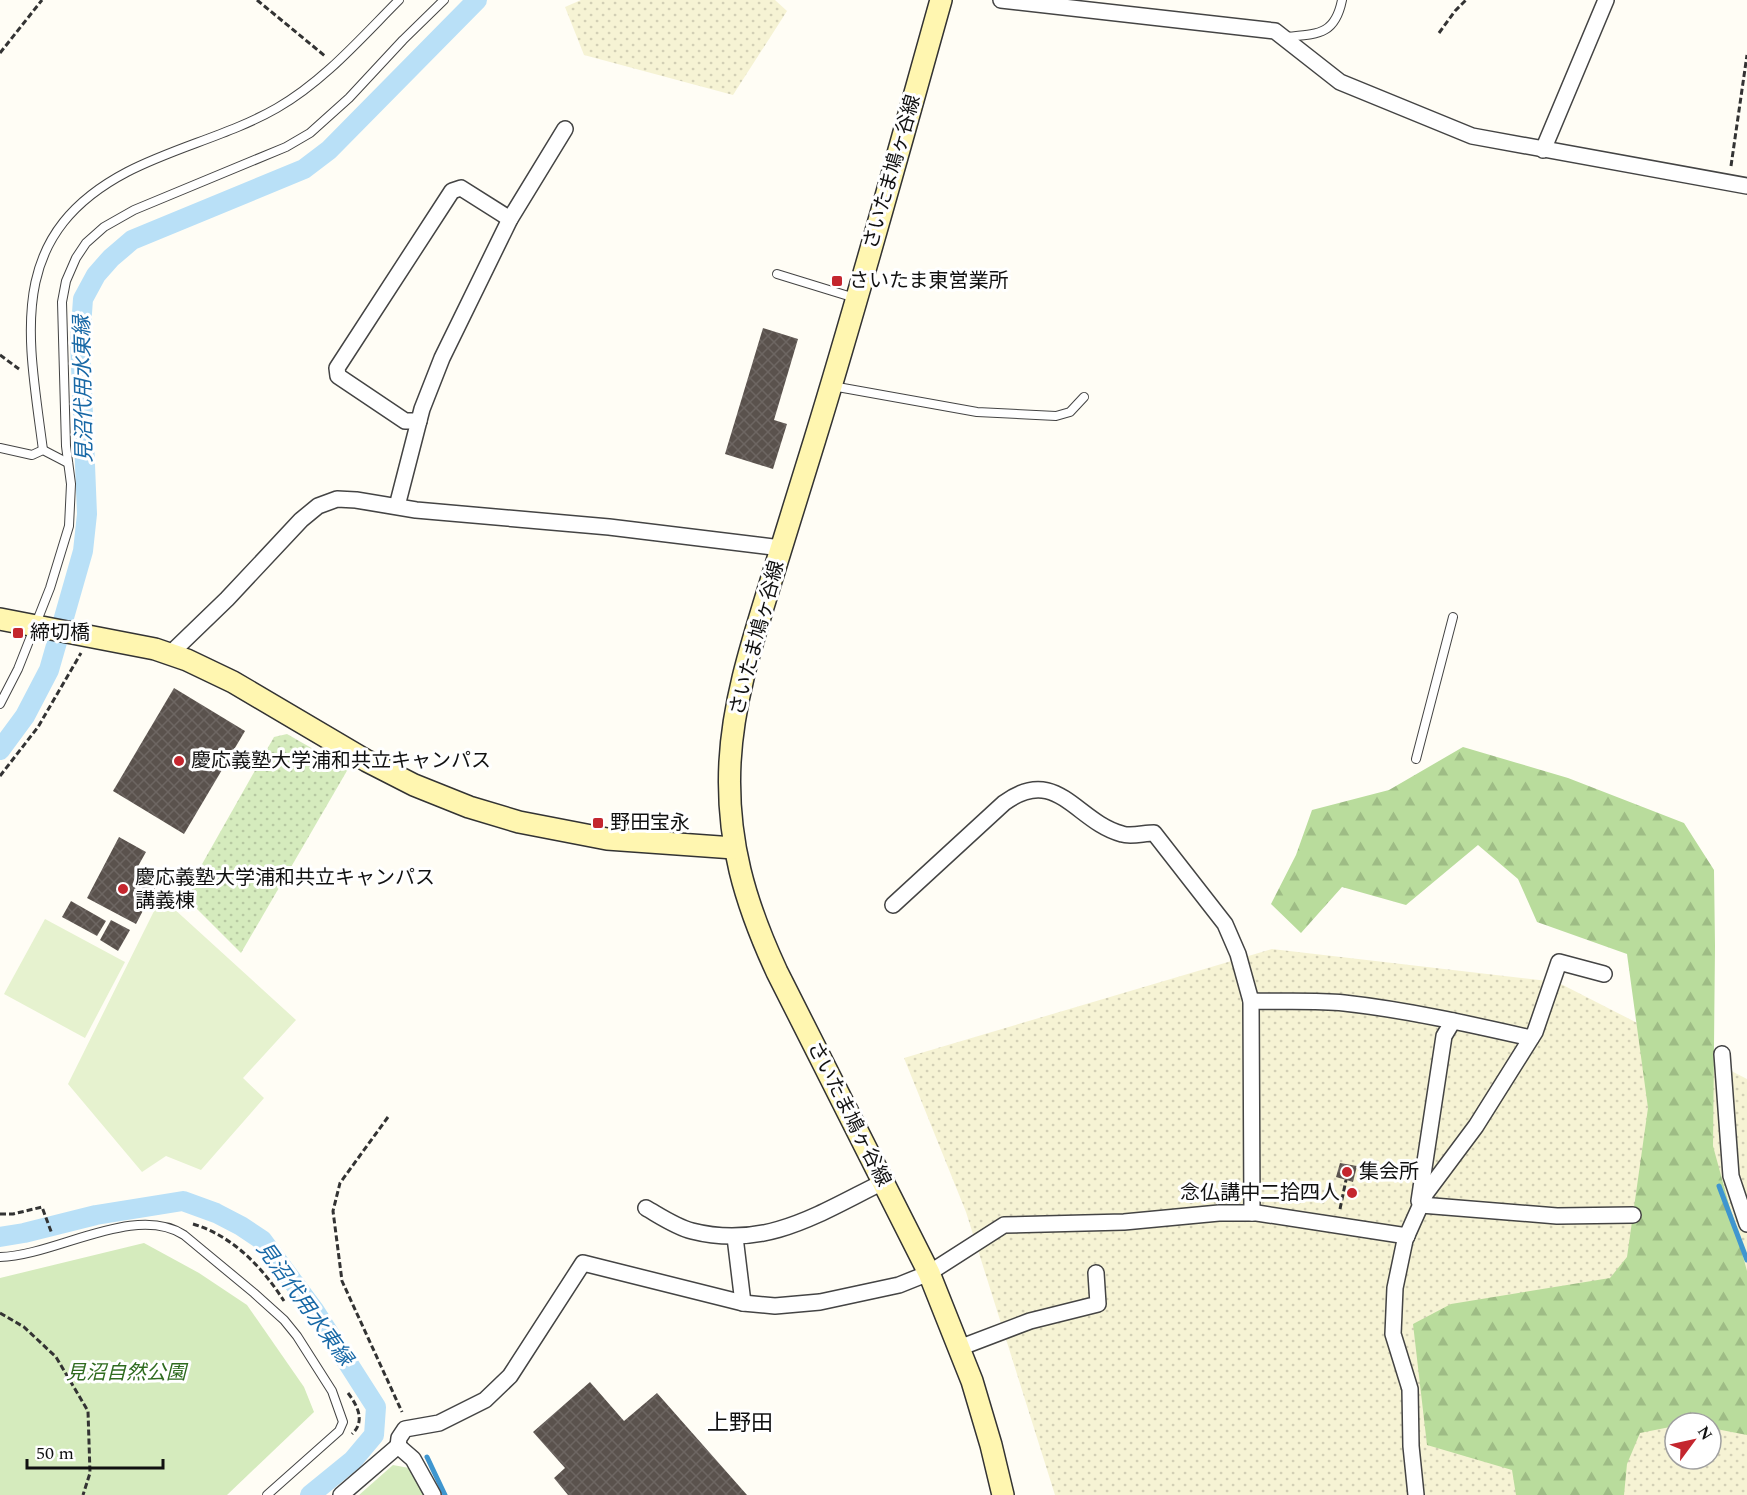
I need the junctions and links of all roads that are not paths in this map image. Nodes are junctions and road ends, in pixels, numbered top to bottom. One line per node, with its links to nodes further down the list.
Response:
1 (399, 0): 18 (lane)
2 (444, 0): 19 (lane)
3 (941, 0): 13 (main road, さいたま鳩ヶ谷線)
4 (1001, 0): 7 (street)
5 (1342, 0): 7 (lane)
6 (1606, 0): 9 (street)
7 (1283, 37): 9 (street)
8 (566, 129): 11 (street)
9 (1543, 150): 10 (street)
10 (1747, 186)
11 (510, 219): 16 (street); 16 (street)
12 (777, 273): 13 (lane)
13 (856, 298): 14 (main road, さいたま鳩ヶ谷線)
14 (831, 386): 15 (lane); 21 (main road, さいたま鳩ヶ谷線)
15 (1084, 397)
16 (419, 421): 20 (street)
17 (0, 448): 18 (lane)
18 (43, 450): 19 (lane)
19 (68, 463): 24 (lane)
20 (397, 506): 21 (street); 25 (street)
21 (781, 548): 28 (main road, さいたま鳩ヶ谷線)
22 (1453, 617): 27 (lane)
23 (0, 619): 24 (main road)
24 (39, 625): 25 (main road); 26 (lane)
25 (170, 654): 28 (main road)
26 (0, 704)
27 (1416, 759)
28 (734, 848): 35 (main road, さいたま鳩ヶ谷線)
29 (893, 905): 31 (street)
30 (1604, 975): 33 (street)
31 (1251, 1001): 32 (street); 38 (street)
32 (1453, 1021): 33 (street); 37 (street)
33 (1531, 1038): 37 (street)
34 (1722, 1054): 40 (street)
35 (883, 1182): 42 (street); 44 (main road, さいたま鳩ヶ谷線)
36 (646, 1208): 42 (street)
37 (1419, 1209): 39 (street); 41 (street)
38 (1252, 1213): 41 (street); 44 (street)
39 (1633, 1215)
40 (1747, 1224)
41 (1407, 1236): 53 (street)
42 (735, 1237): 46 (street)
43 (0, 1257): 49 (lane)
44 (929, 1273): 46 (street); 47 (main road, さいたま鳩ヶ谷線)
45 (1096, 1273): 47 (street)
46 (743, 1303): 48 (street)
47 (959, 1348): 52 (main road, さいたま鳩ヶ谷線)
48 (398, 1446): 50 (street); 51 (street)
49 (267, 1495)
50 (341, 1495)
51 (433, 1495)
52 (1003, 1495)
53 (1416, 1495)

